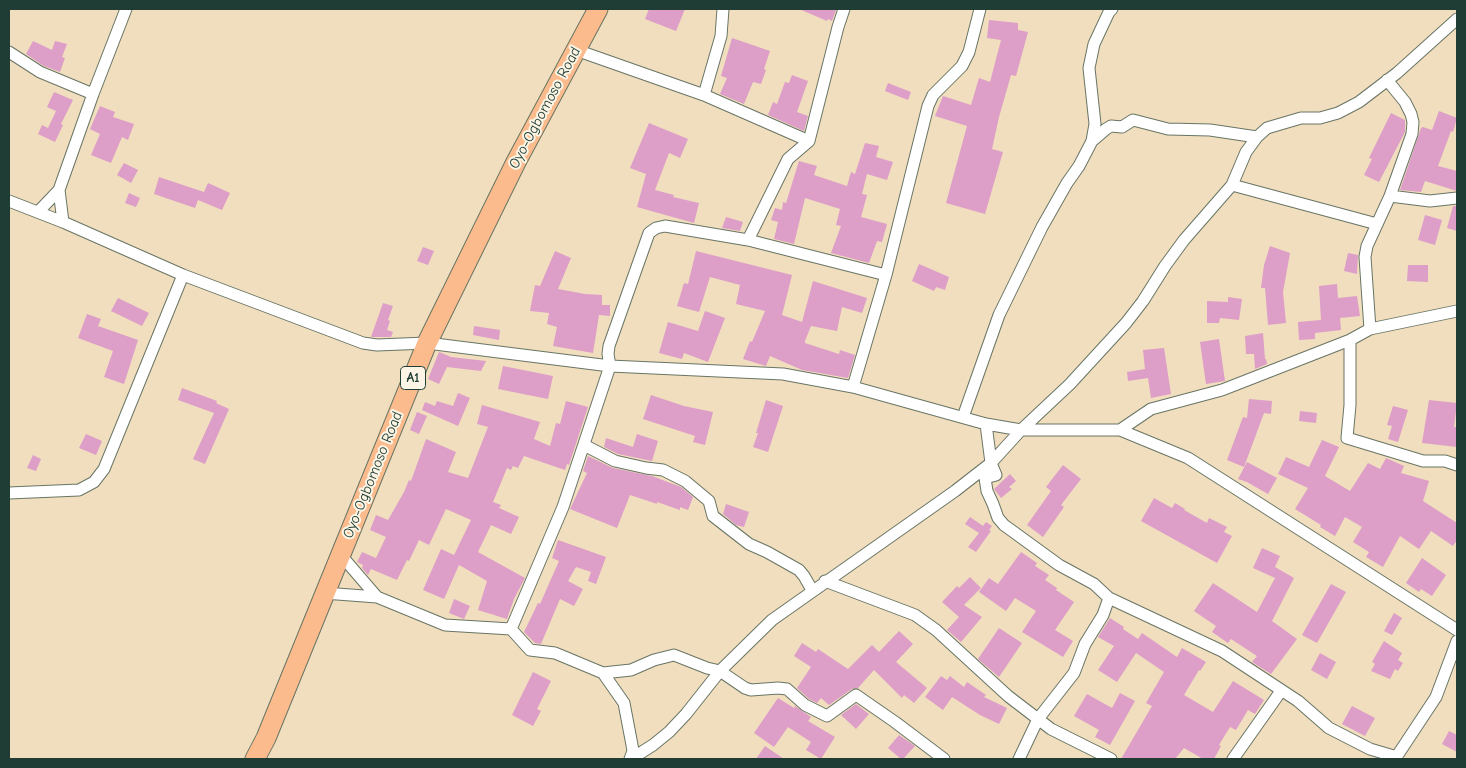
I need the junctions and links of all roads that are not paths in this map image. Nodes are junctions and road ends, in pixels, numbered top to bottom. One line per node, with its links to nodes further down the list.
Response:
1 (126, 9): 11 (street)
2 (598, 9): 8 (highway, Oyo-Ogbomoso Road / A1)
3 (723, 9): 12 (street)
4 (844, 9): 15 (street)
5 (980, 9): 26 (street)
6 (1112, 9): 14 (street)
7 (1457, 19): 10 (street)
8 (576, 50): 12 (street); 30 (highway, Oyo-Ogbomoso Road / A1)
9 (9, 52): 11 (street)
10 (1387, 80): 13 (street); 18 (street)
11 (93, 94): 17 (street)
12 (704, 95): 15 (street)
13 (1256, 137): 14 (street); 16 (street)
14 (1092, 140): 33 (street)
15 (809, 141): 24 (street)
16 (1232, 185): 23 (street); 35 (street)
17 (59, 190): 21 (street); 22 (street)
18 (1390, 196): 19 (street); 23 (street)
19 (1457, 198)
20 (9, 201): 21 (street)
21 (38, 212): 22 (street)
22 (63, 222): 25 (street)
23 (1377, 224): 28 (street)
24 (748, 240): 26 (street); 31 (street)
25 (183, 275): 30 (street); 40 (street)
26 (886, 275): 32 (street)
27 (1457, 311): 28 (street)
28 (1370, 329): 29 (street)
29 (1350, 340): 36 (street); 39 (street)
30 (427, 343): 31 (street); 41 (highway, Oyo-Ogbomoso Road / A1)
31 (610, 366): 32 (street); 37 (street)
32 (853, 386): 33 (street)
33 (963, 418): 34 (street)
34 (986, 424): 35 (street); 38 (street)
35 (1021, 430): 36 (street); 38 (street)
36 (1120, 430): 48 (street)
37 (584, 445): 43 (street); 47 (street)
38 (992, 463): 42 (street); 46 (street)
39 (1457, 465)
40 (9, 493)
41 (340, 554): 44 (highway, Oyo-Ogbomoso Road / A1); 45 (street)
42 (825, 581): 43 (street); 53 (street)
43 (812, 590): 50 (street)
44 (324, 593): 45 (street); 55 (highway, Oyo-Ogbomoso Road / A1)
45 (377, 597): 47 (street)
46 (1109, 598): 52 (street); 53 (street)
47 (511, 629): 51 (street)
48 (1457, 630)
49 (1457, 641): 54 (street)
50 (720, 671): 51 (street); 56 (street); 57 (street)
51 (603, 672): 56 (street)
52 (1281, 691): 54 (street); 60 (street)
53 (1038, 719): 58 (street); 59 (street)
54 (1396, 758)
55 (255, 759)
56 (630, 759)
57 (944, 759)
58 (1019, 759)
59 (1111, 759)
60 (1233, 759)

